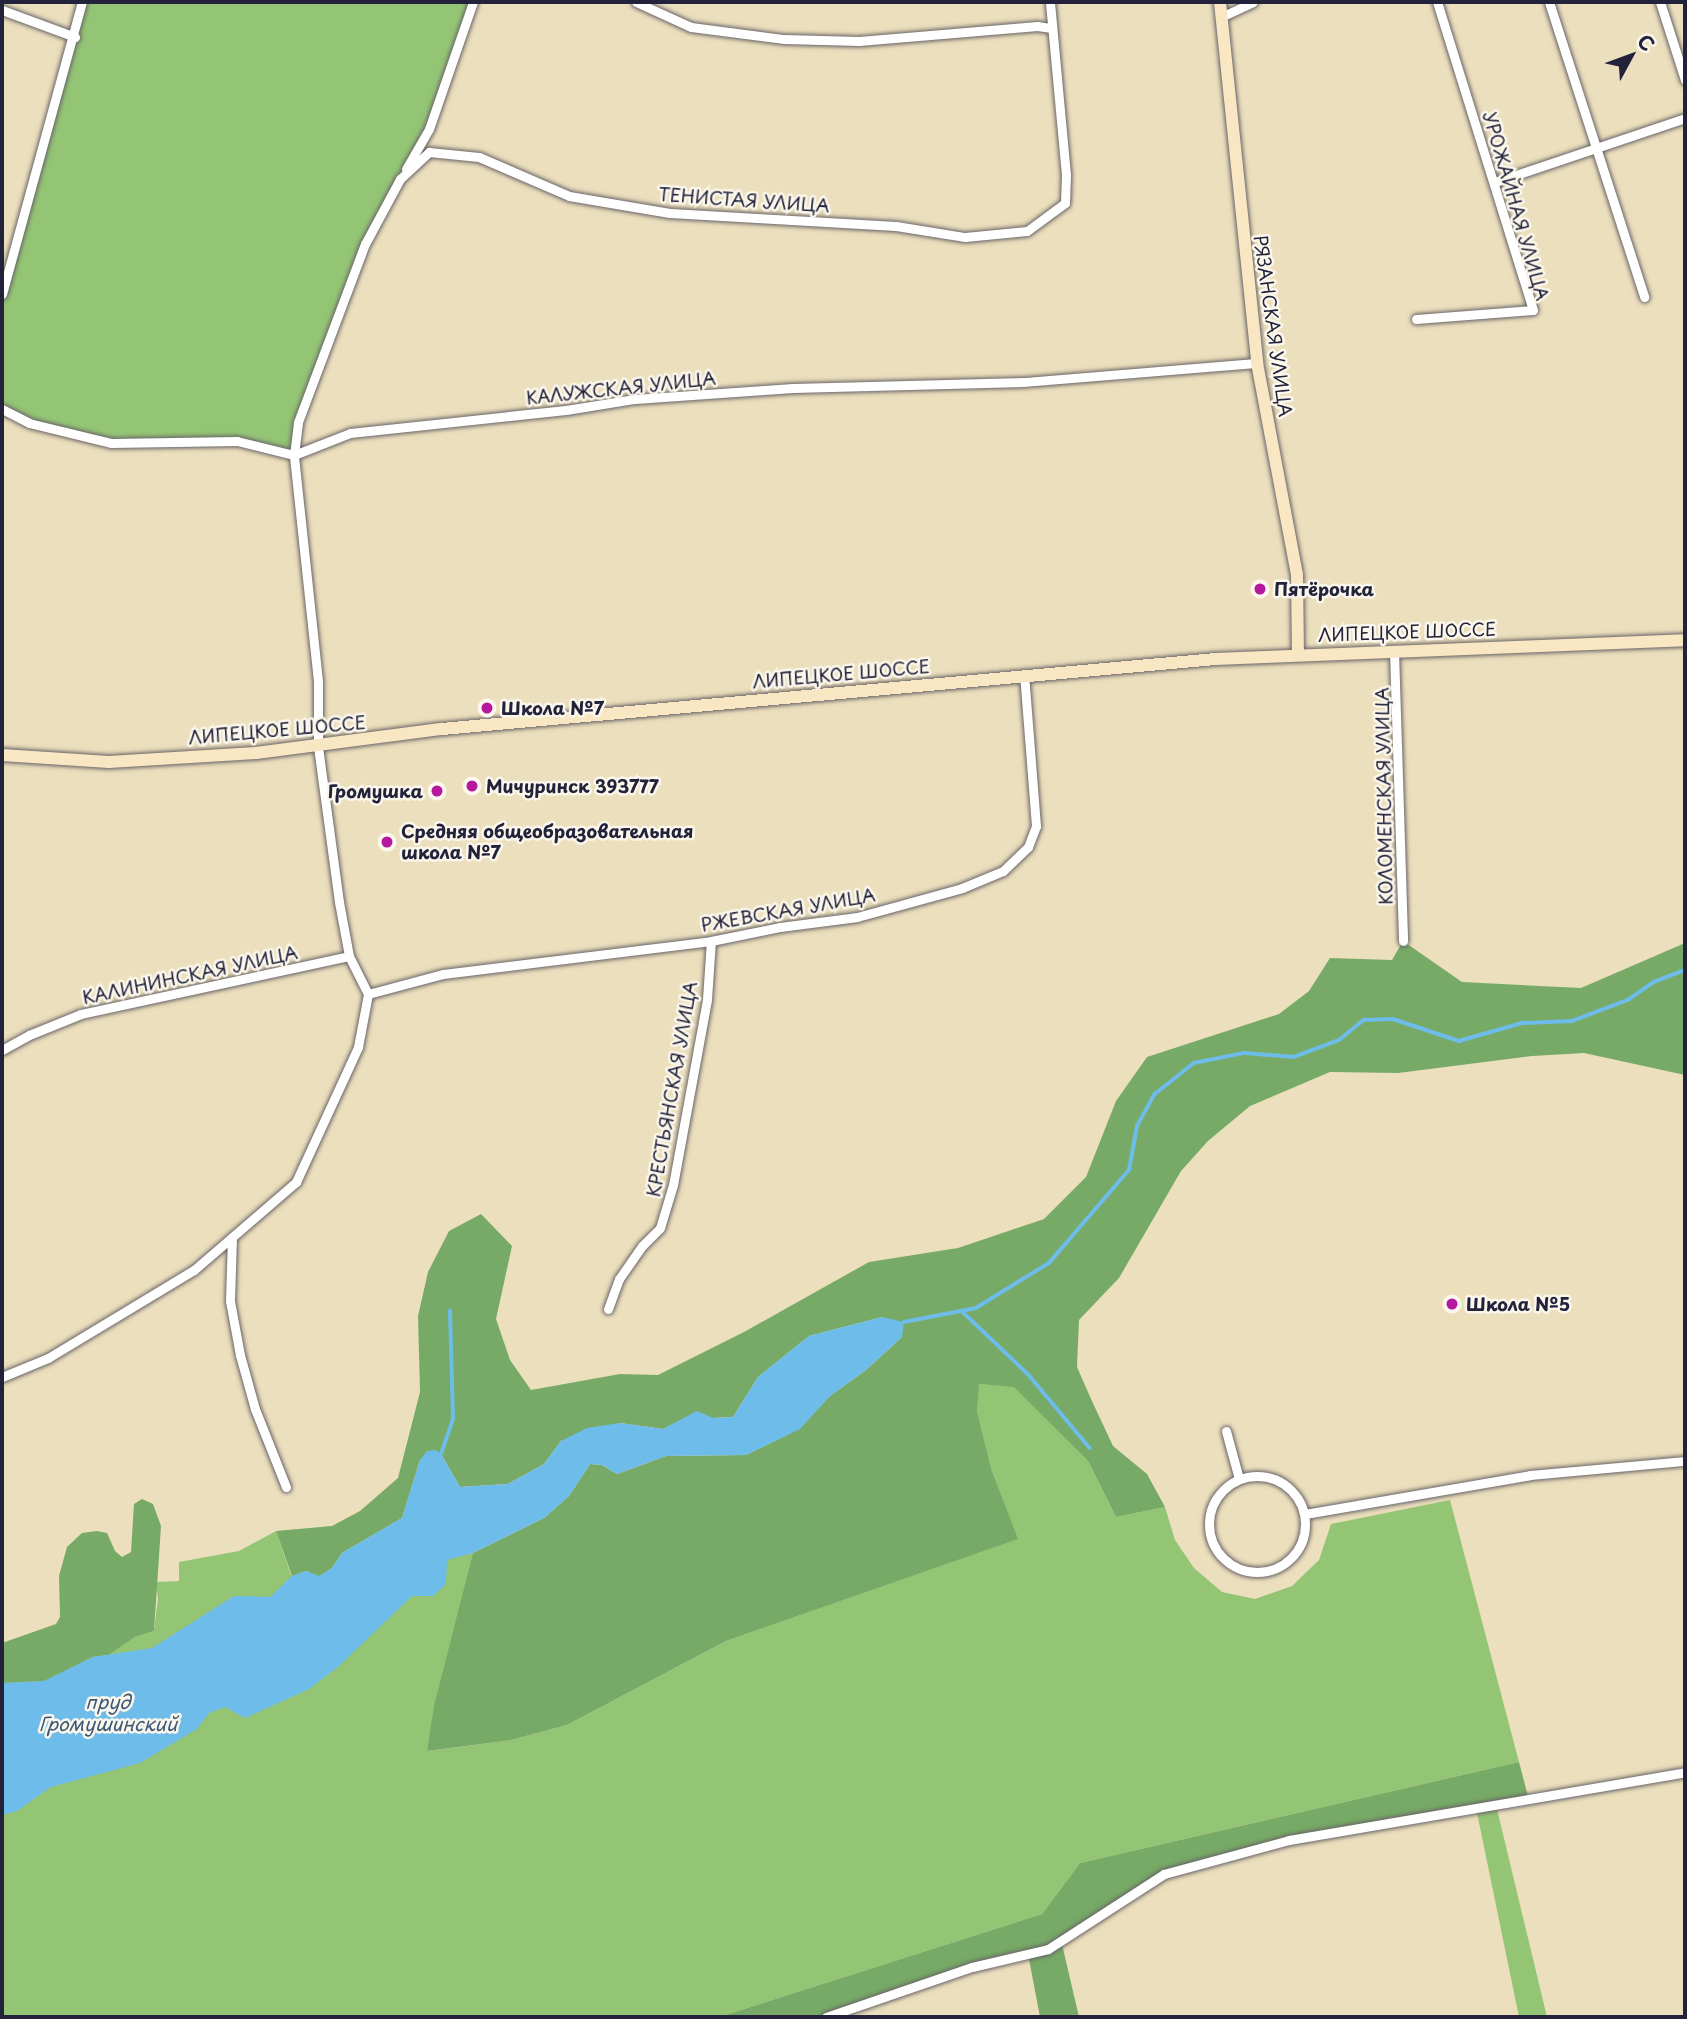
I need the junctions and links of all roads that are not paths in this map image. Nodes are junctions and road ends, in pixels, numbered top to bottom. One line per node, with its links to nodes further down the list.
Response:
1 (82, 2): 13 (street)
2 (473, 2): 17 (street)
3 (636, 2): 12 (street)
4 (1051, 2): 12 (street, ТЕНИСТАЯ УЛИЦА)
5 (1220, 2): 11 (street, РЯЗАНСКАЯ УЛИЦА)
6 (1253, 2): 11 (street)
7 (1437, 2): 18 (street, УРОЖАЙНАЯ УЛИЦА)
8 (1549, 2): 16 (street)
9 (1660, 2): 14 (street)
10 (2, 10): 13 (street)
11 (1221, 17): 22 (street, РЯЗАНСКАЯ УЛИЦА)
12 (1052, 28): 17 (street, ТЕНИСТАЯ УЛИЦА)
13 (75, 37): 19 (street)
14 (1685, 80)
15 (1685, 118): 16 (street)
16 (1597, 146): 18 (street); 20 (street)
17 (400, 179): 24 (street, ТЕНИСТАЯ УЛИЦА)
18 (1495, 182): 21 (street, УРОЖАЙНАЯ УЛИЦА)
19 (2, 294)
20 (1644, 297)
21 (1416, 319)
22 (1256, 363): 24 (street, КАЛУЖСКАЯ УЛИЦА); 27 (street, РЯЗАНСКАЯ УЛИЦА)
23 (2, 409): 24 (street)
24 (294, 455): 29 (street, ТЕНИСТАЯ УЛИЦА)
25 (1685, 640): 26 (street, ЛИПЕЦКОЕ ШОССЕ)
26 (1394, 651): 27 (street, ЛИПЕЦКОЕ ШОССЕ); 32 (street, КОЛОМЕНСКАЯ УЛИЦА)
27 (1298, 654): 28 (street, ЛИПЕЦКОЕ ШОССЕ)
28 (1024, 674): 29 (street, ЛИПЕЦКОЕ ШОССЕ); 31 (street, РЖЕВСКАЯ УЛИЦА)
29 (318, 747): 30 (street, ЛИПЕЦКОЕ ШОССЕ); 33 (street, ТЕНИСТАЯ УЛИЦА)
30 (2, 755)
31 (711, 941): 34 (street, РЖЕВСКАЯ УЛИЦА); 37 (street, КРЕСТЬЯНСКАЯ УЛИЦА)
32 (1403, 941)
33 (349, 956): 34 (street, ТЕНИСТАЯ УЛИЦА); 35 (street, КАЛИНИНСКАЯ УЛИЦА)
34 (368, 994): 36 (street)
35 (2, 1050)
36 (232, 1237): 38 (street); 42 (street)
37 (608, 1309)
38 (2, 1377)
39 (1226, 1431): 41 (street)
40 (1685, 1461): 43 (street)
41 (1238, 1479): 43 (street); 43 (street)
42 (286, 1487)
43 (1305, 1514)
44 (1685, 1772): 45 (street)
45 (826, 2017)

